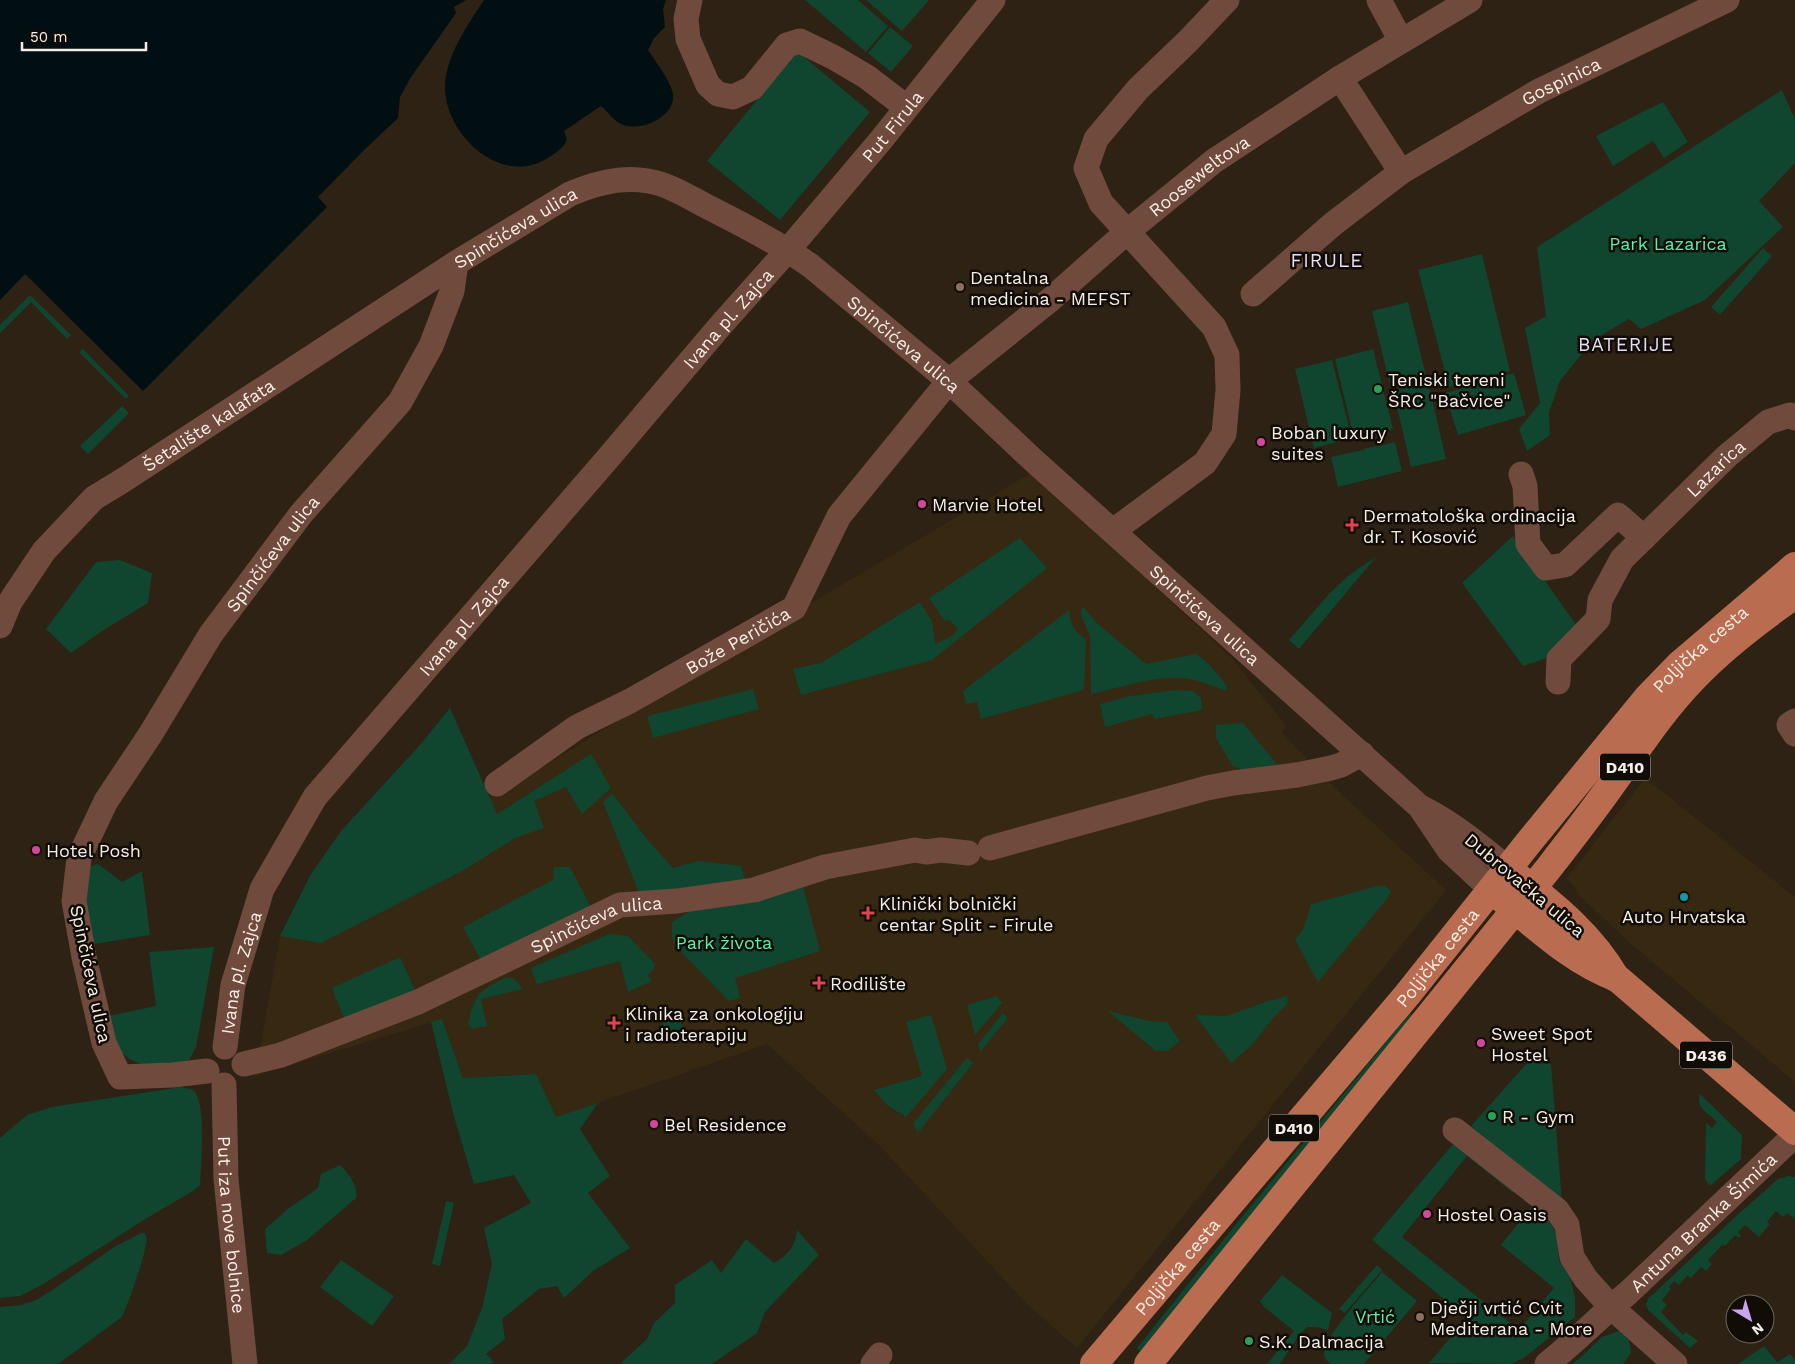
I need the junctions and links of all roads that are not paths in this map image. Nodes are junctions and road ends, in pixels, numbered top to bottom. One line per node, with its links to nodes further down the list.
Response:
1 (690, 0): 9 (street)
2 (993, 0): 9 (street, Put Firula)
3 (1227, 0): 11 (street)
4 (1379, 0): 7 (street)
5 (1470, 0): 7 (street, Rooseweltova)
6 (1727, 0): 10 (street, Gospinica)
7 (1402, 41): 8 (street, Rooseweltova)
8 (1340, 78): 10 (street); 11 (street, Rooseweltova)
9 (906, 107): 12 (street, Put Firula)
10 (1401, 172): 14 (street, Gospinica)
11 (1128, 231): 15 (street, Rooseweltova); 18 (street)
12 (788, 250): 13 (street, Spinčićeva ulica); 15 (street, Spinčićeva ulica); 32 (street, Ivana pl. Zajca)
13 (456, 263): 22 (street, Šetalište kalafata); 34 (street, Spinčićeva ulica)
14 (1253, 294)
15 (948, 381): 18 (street, Spinčićeva ulica); 25 (street, Bože Peričića)
16 (1795, 418): 19 (street, Lazarica)
17 (1521, 474): 19 (street)
18 (1113, 531): 24 (street, Spinčićeva ulica)
19 (1644, 538): 23 (street, Lazarica)
20 (1795, 566): 27 (main road, Poljička cesta / D410)
21 (1795, 595): 28 (main road, Poljička cesta / D410)
22 (0, 626)
23 (1558, 682)
24 (1362, 754): 26 (street, Spinčićeva ulica); 33 (street, Spinčićeva ulica)
25 (497, 784)
26 (1420, 807): 27 (street, Dubrovačka ulica); 29 (street, Spinčićeva ulica)
27 (1508, 868): 28 (main road, Dubrovačka ulica / D436); 29 (main road, Poljička cesta / D410)
28 (1532, 888): 30 (main road, Poljička cesta / D410); 31 (main road, Dubrovačka ulica / D436)
29 (1490, 890): 30 (main road, Dubrovačka ulica / D436); 40 (main road, Poljička cesta / D410)
30 (1515, 910): 31 (main road, Dubrovačka ulica / D436); 41 (main road, Poljička cesta / D410)
31 (1617, 978): 36 (main road, Dubrovačka ulica / D436)
32 (225, 1047): 33 (street); 34 (street)
33 (244, 1064): 34 (street)
34 (215, 1078): 39 (street, Put iza nove bolnice)
35 (1455, 1130): 38 (street)
36 (1795, 1131)
37 (1795, 1136): 38 (street, Antuna Branka Šimića)
38 (1611, 1307): 42 (street, Antuna Branka Šimića); 43 (street)
39 (245, 1364)
40 (1094, 1364)
41 (1148, 1364)
42 (1547, 1364)
43 (1675, 1364)

